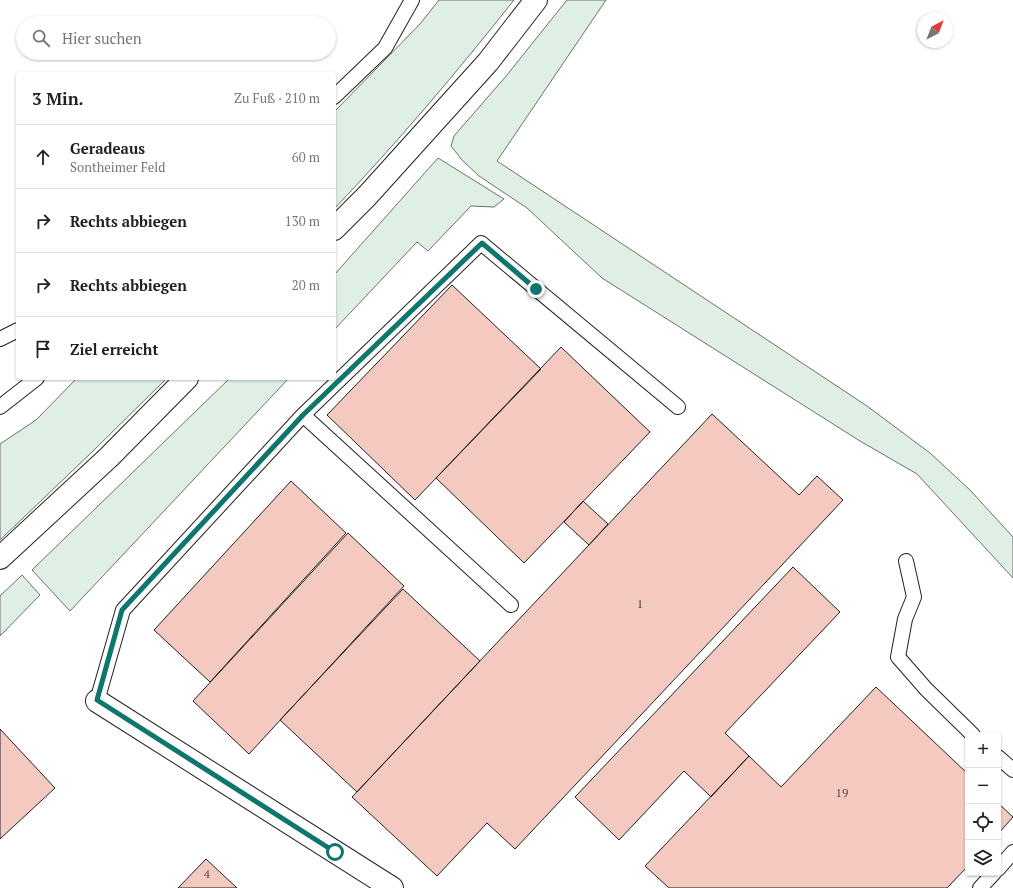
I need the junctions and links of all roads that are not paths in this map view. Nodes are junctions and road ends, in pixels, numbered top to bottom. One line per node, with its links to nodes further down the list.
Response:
1 (412, 0): 3 (lane)
2 (536, 0): 4 (main road)
3 (336, 95)
4 (336, 227)
5 (16, 331): 6 (lane)
6 (0, 339)
7 (34, 380): 10 (lane)
8 (185, 380): 12 (main road)
9 (678, 406): 11 (lane)
10 (0, 407)
11 (303, 415): 14 (lane); 15 (lane)
12 (0, 558)
13 (906, 561): 16 (lane)
14 (512, 605)
15 (97, 700): 22 (main road)
16 (970, 732)
17 (1001, 760): 18 (lane)
18 (1013, 770)
19 (1013, 852): 20 (lane)
20 (1001, 866)
21 (991, 876): 23 (lane)
22 (392, 888)
23 (980, 888)

